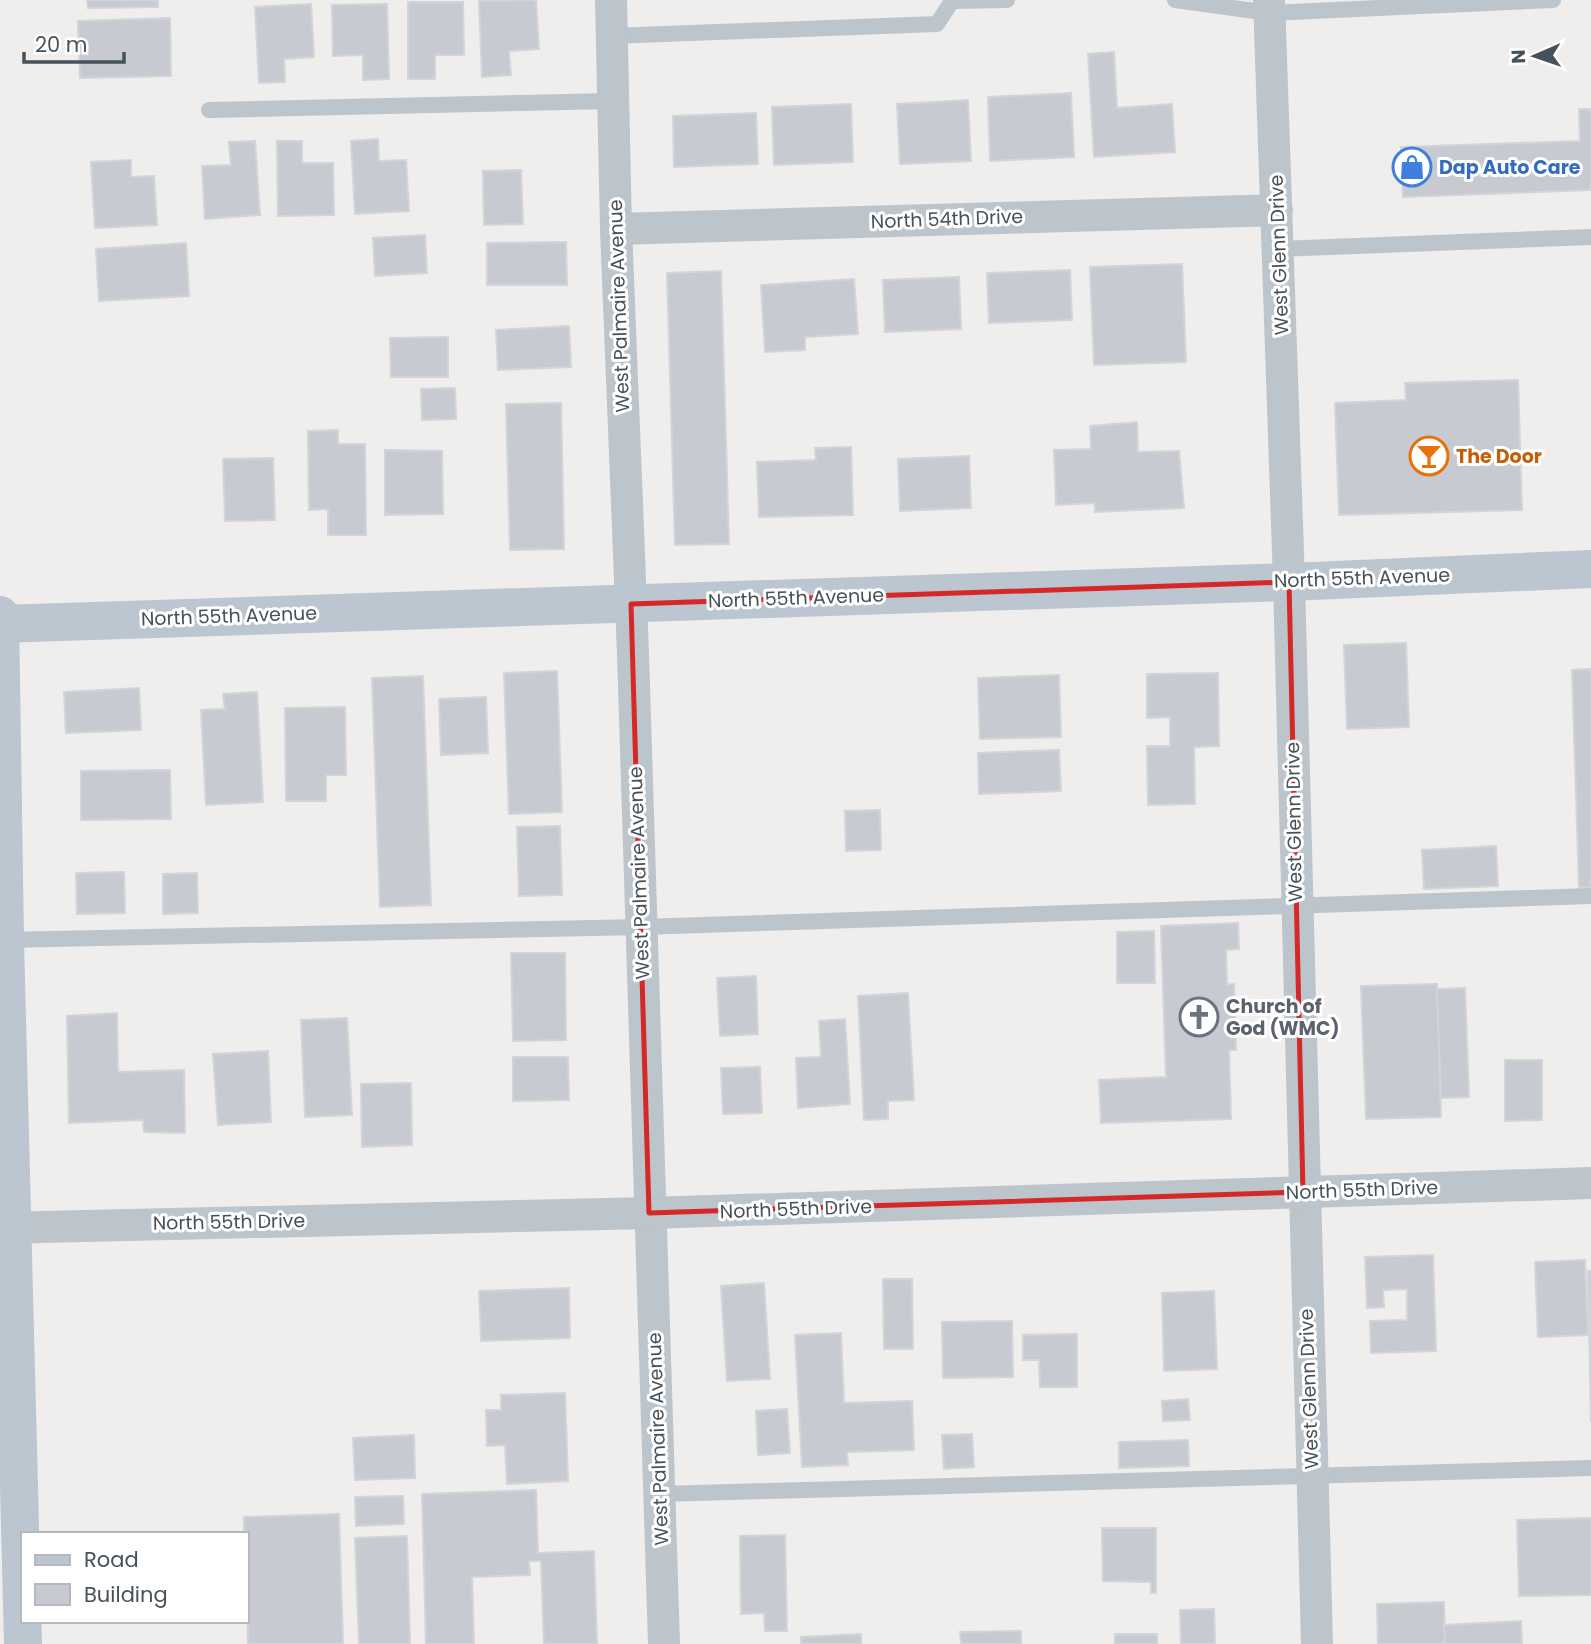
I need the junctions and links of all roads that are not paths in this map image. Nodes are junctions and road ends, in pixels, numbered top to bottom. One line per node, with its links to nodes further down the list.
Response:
1 (611, 0): 6 (street, West Palmaire Avenue)
2 (1007, 0): 6 (lane)
3 (1175, 0): 5 (lane)
4 (1553, 0): 5 (lane)
5 (1269, 6): 9 (street, West Glenn Drive)
6 (611, 36): 7 (street, West Palmaire Avenue)
7 (612, 101): 8 (lane); 10 (street, West Palmaire Avenue)
8 (209, 110)
9 (1278, 210): 10 (street, North 54th Drive); 12 (street, West Glenn Drive)
10 (616, 229): 15 (street, West Palmaire Avenue)
11 (1591, 237): 12 (lane)
12 (1278, 249): 14 (street, West Glenn Drive)
13 (1591, 569): 14 (street, North 55th Avenue)
14 (1289, 582): 15 (street, North 55th Avenue); 19 (street, West Glenn Drive)
15 (631, 604): 17 (street, North 55th Avenue); 20 (street, West Palmaire Avenue)
16 (0, 615): 17 (street)
17 (0, 624): 21 (street)
18 (1591, 896): 19 (lane)
19 (1296, 905): 20 (lane); 23 (street, West Glenn Drive)
20 (641, 927): 21 (lane); 24 (street, West Palmaire Avenue)
21 (5, 940): 25 (street)
22 (1591, 1183): 23 (street, North 55th Drive)
23 (1303, 1192): 24 (street, North 55th Drive); 27 (street, West Glenn Drive)
24 (649, 1213): 25 (street, North 55th Drive); 28 (street, West Palmaire Avenue)
25 (6, 1228): 29 (street)
26 (1591, 1468): 27 (lane)
27 (1312, 1476): 28 (lane); 33 (street, West Glenn Drive)
28 (661, 1494): 32 (street, West Palmaire Avenue)
29 (21, 1595)
30 (22, 1623): 31 (street)
31 (23, 1644)
32 (664, 1644)
33 (1317, 1644)

